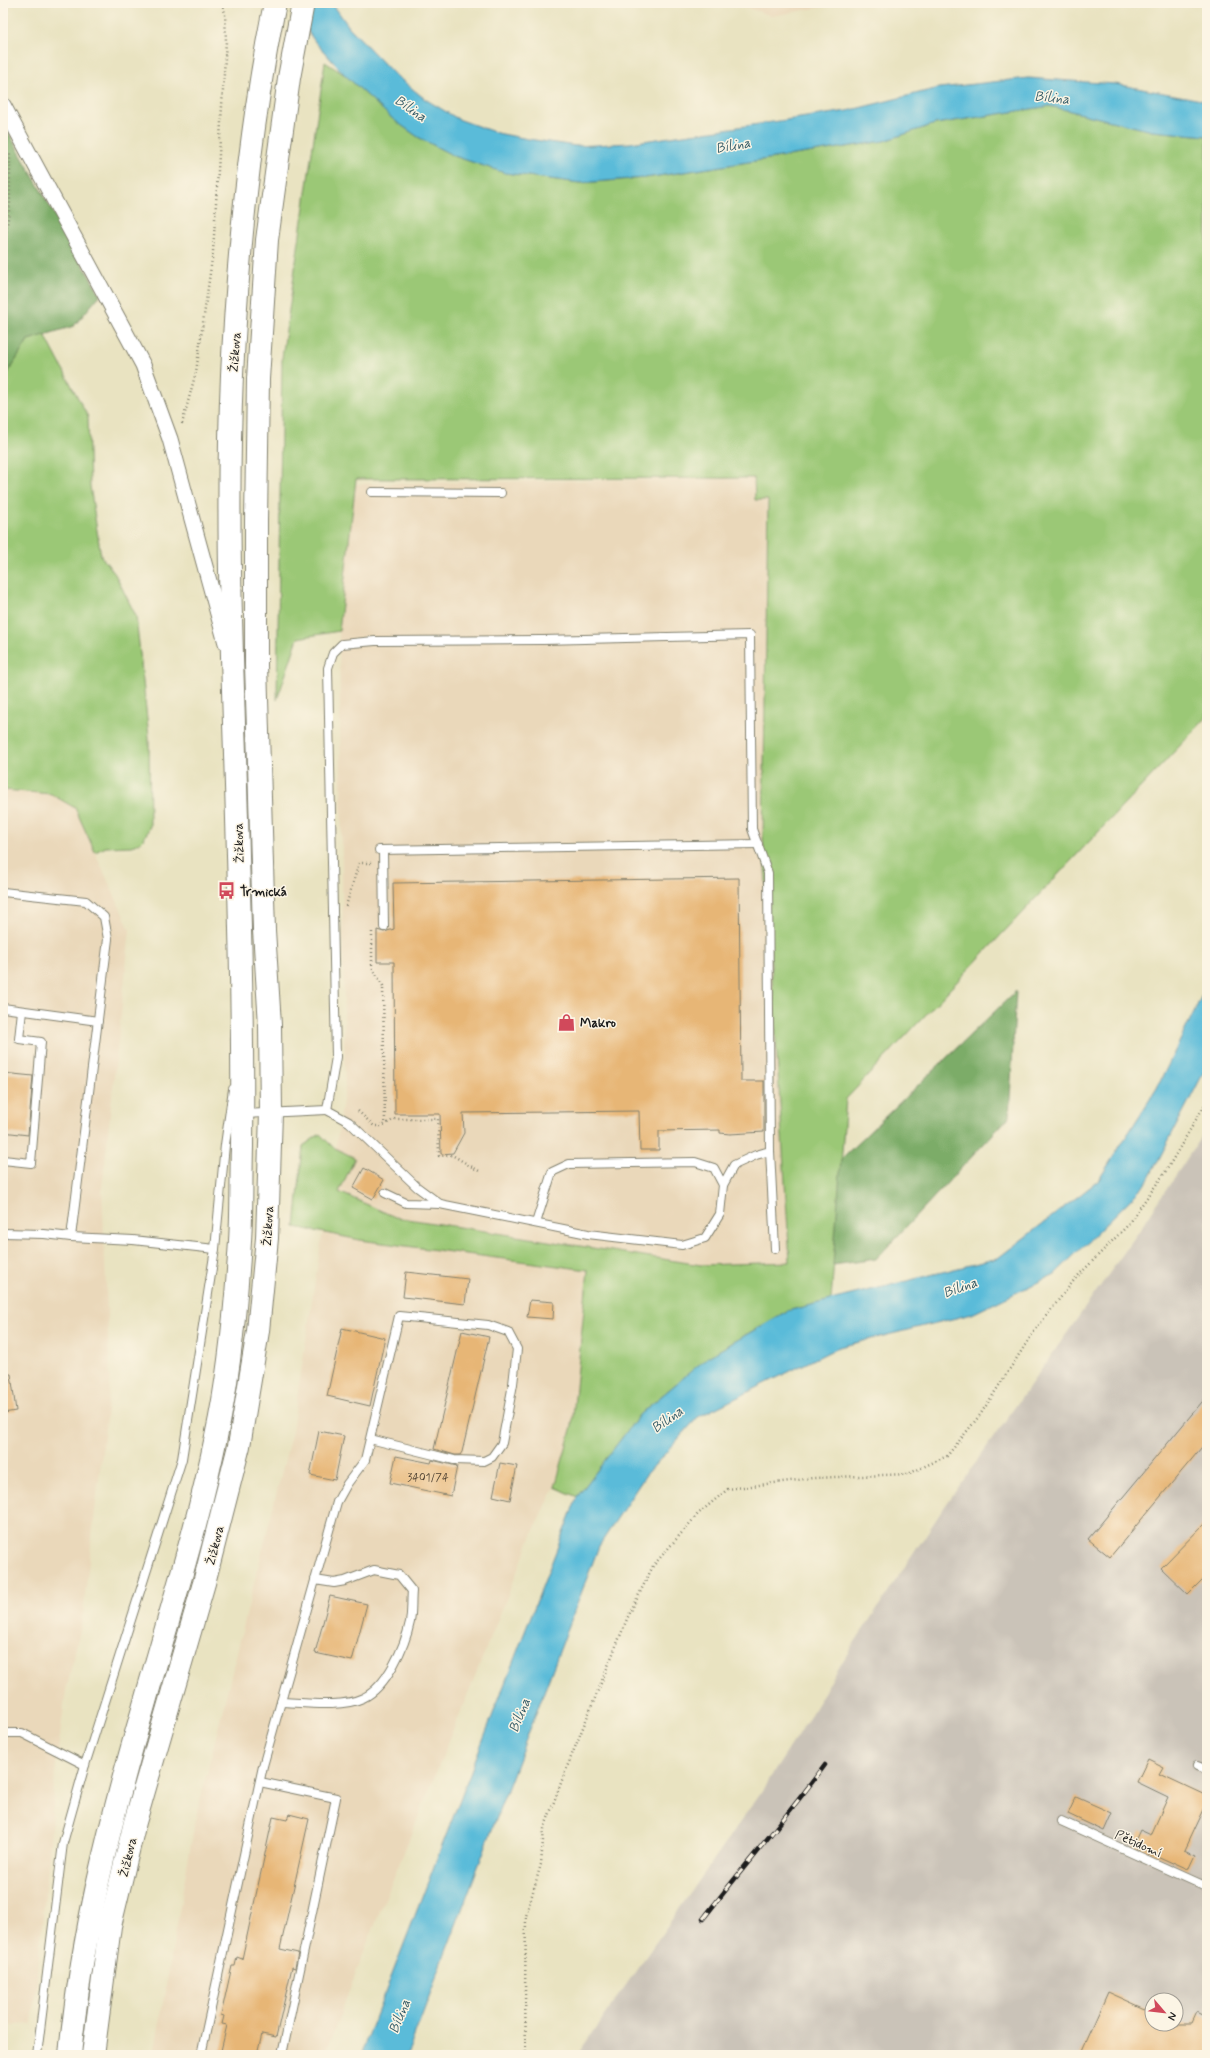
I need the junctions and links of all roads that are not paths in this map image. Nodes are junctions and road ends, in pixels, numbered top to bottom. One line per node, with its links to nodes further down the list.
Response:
1 (275, 3): 6 (main road, Žižkova)
2 (302, 3): 15 (main road, Žižkova)
3 (3, 105): 6 (street, Žižkova)
4 (372, 492): 5 (lane)
5 (501, 493)
6 (233, 663): 13 (main road, Žižkova)
7 (758, 844): 9 (lane); 14 (lane); 17 (lane)
8 (3, 892): 12 (lane)
9 (384, 927)
10 (3, 1008): 11 (lane)
11 (22, 1011): 12 (lane); 18 (lane)
12 (98, 1021): 24 (lane)
13 (242, 1024): 16 (main road, Žižkova); 25 (lane, Žižkova)
14 (327, 1110): 15 (lane); 21 (lane)
15 (271, 1113): 16 (lane); 39 (main road, Žižkova)
16 (242, 1114): 38 (main road, Žižkova)
17 (770, 1152): 19 (lane); 26 (lane)
18 (3, 1160)
19 (723, 1185): 22 (lane); 22 (lane)
20 (385, 1193): 21 (lane)
21 (440, 1204): 22 (lane)
22 (536, 1223)
23 (3, 1233): 24 (lane)
24 (71, 1237): 25 (lane)
25 (215, 1249): 31 (lane, Žižkova)
26 (775, 1249)
27 (370, 1439): 27 (lane); 28 (lane)
28 (315, 1580): 29 (lane); 29 (lane)
29 (281, 1702): 34 (lane)
30 (3, 1733): 31 (lane)
31 (85, 1765): 37 (lane, Žižkova)
32 (1197, 1766): 33 (lane)
33 (1207, 1770)
34 (260, 1782): 40 (lane); 41 (lane)
35 (1061, 1821): 36 (lane, Pětidomí)
36 (1207, 1887)
37 (37, 2055)
38 (70, 2055)
39 (93, 2055)
40 (202, 2055)
41 (282, 2055)

